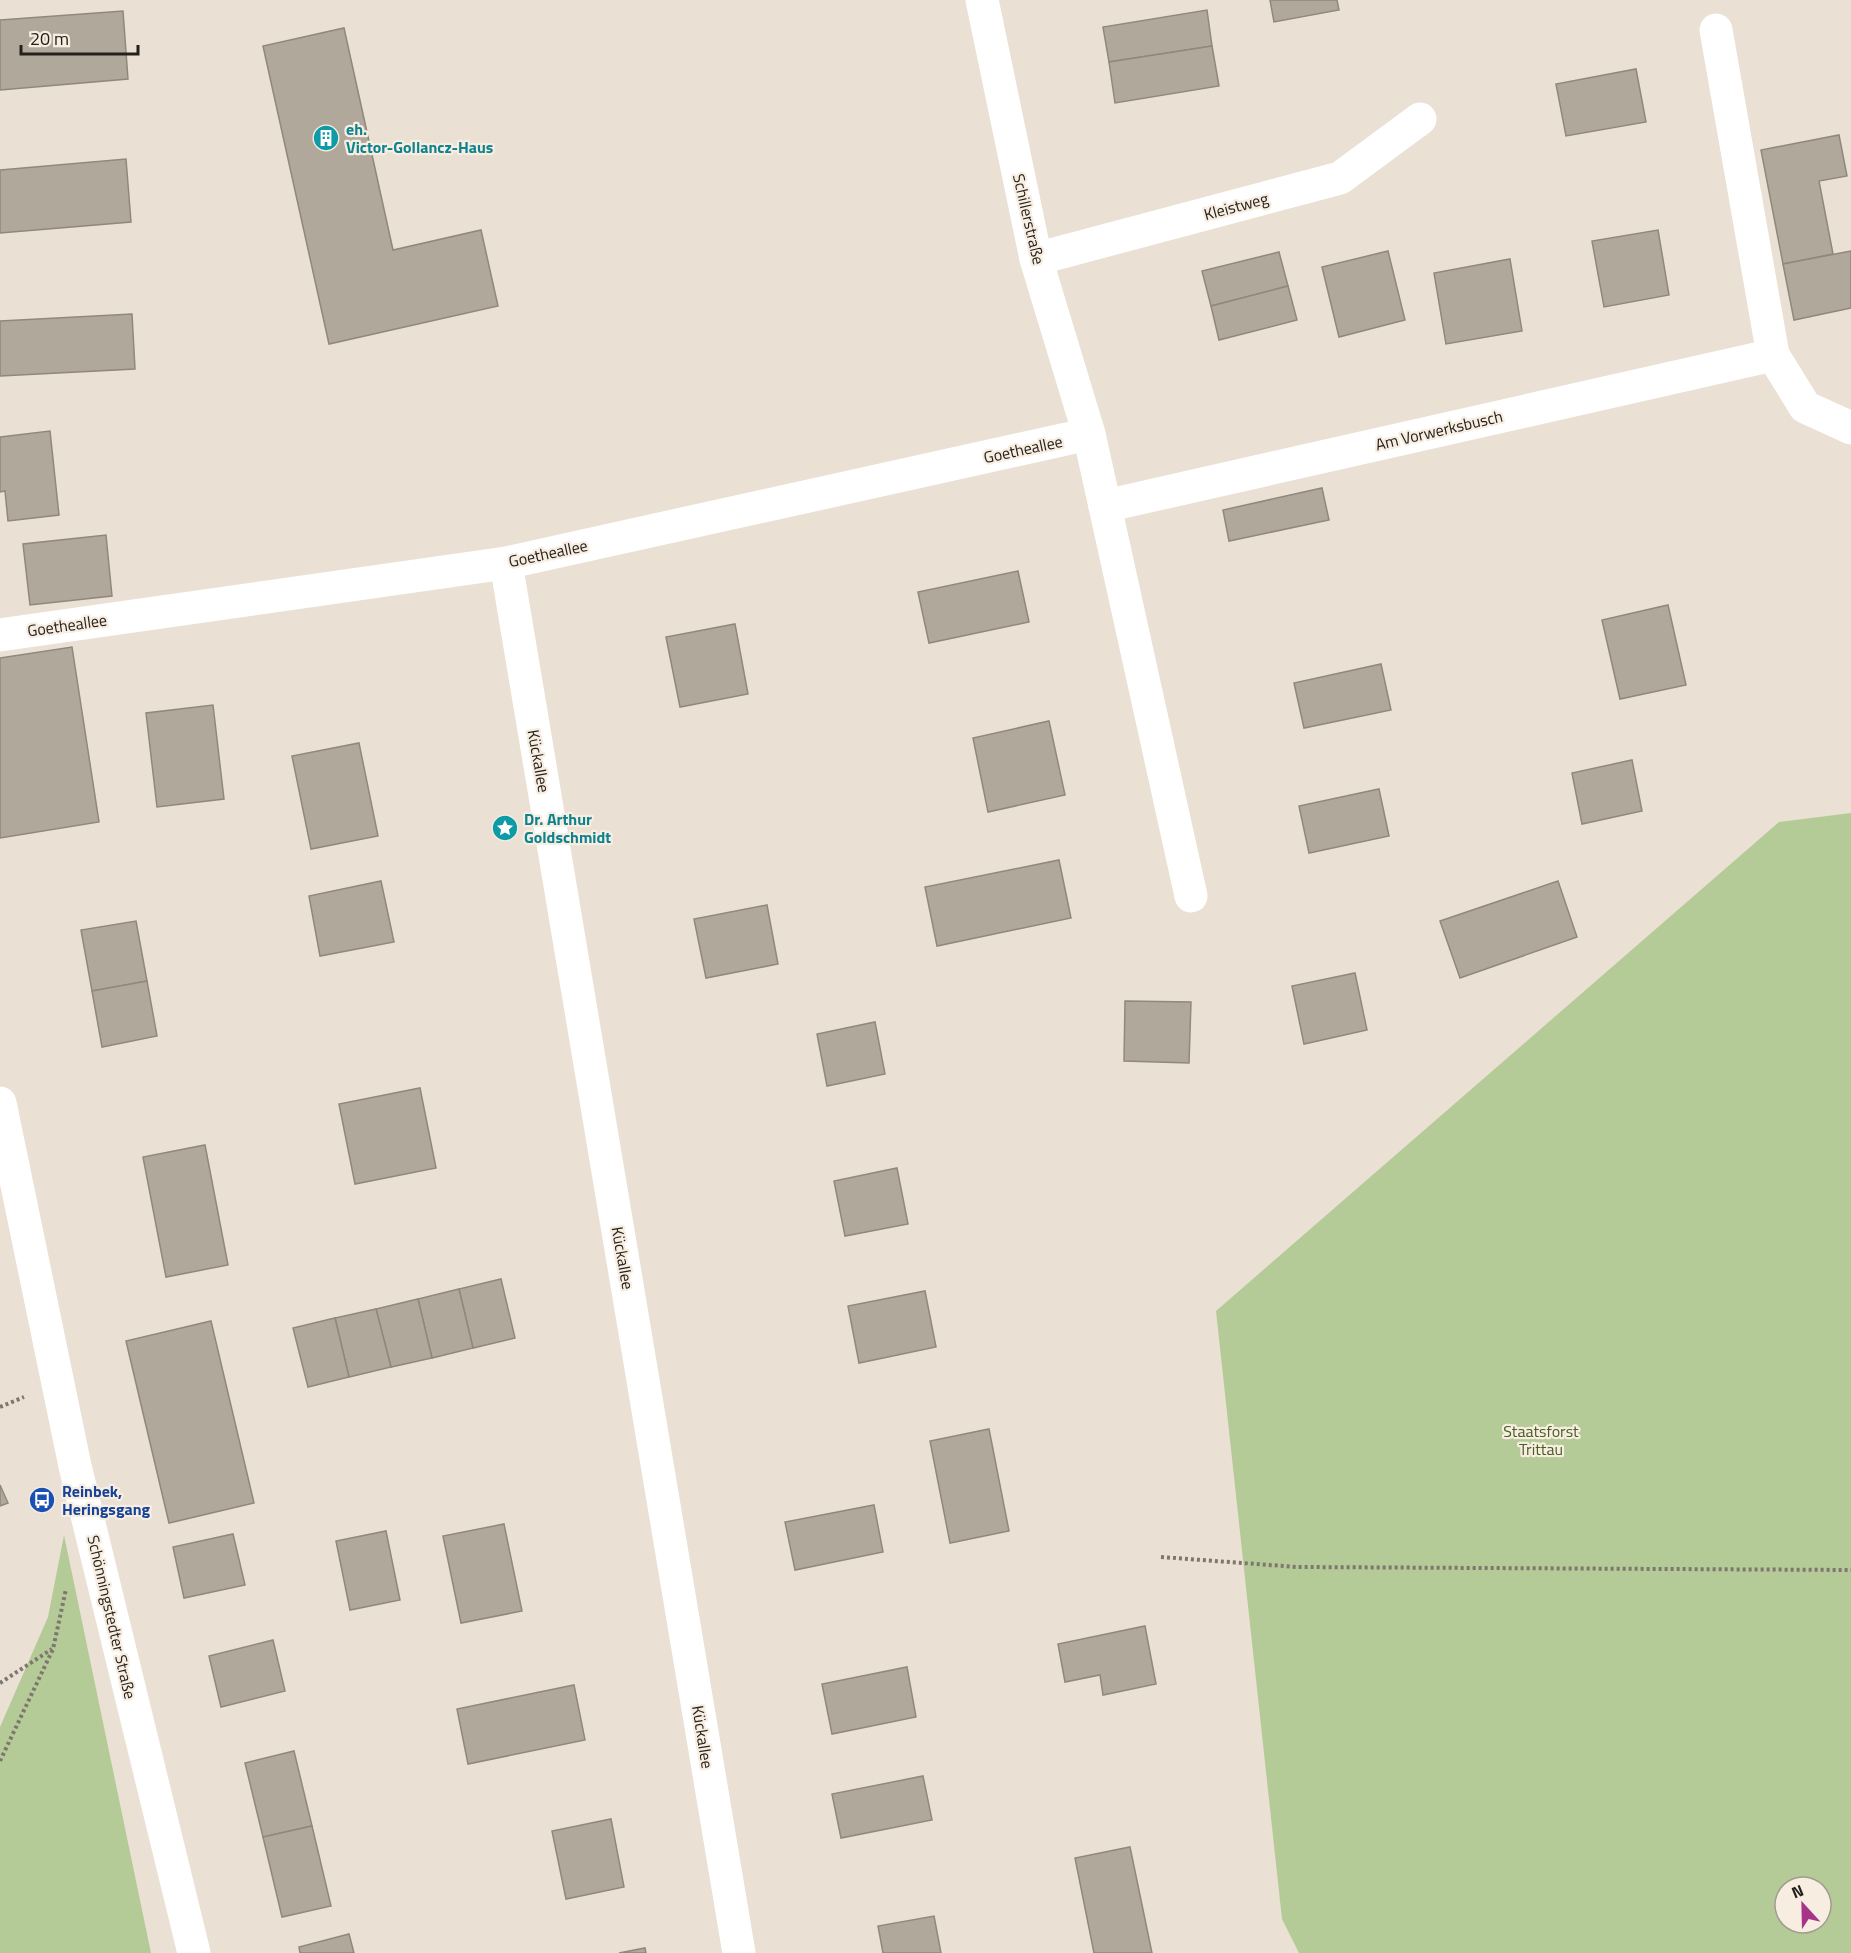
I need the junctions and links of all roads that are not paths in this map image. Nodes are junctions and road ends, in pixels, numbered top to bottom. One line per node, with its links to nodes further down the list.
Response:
1 (982, 0): 4 (street, Schillerstraße)
2 (1716, 30): 5 (street)
3 (1420, 118): 4 (street, Kleistweg)
4 (1036, 259): 7 (street, Schillerstraße)
5 (1773, 355): 6 (street); 8 (street, Am Vorwerksbusch)
6 (1851, 429)
7 (1089, 434): 8 (street); 9 (street, Goetheallee)
8 (1105, 506): 11 (street)
9 (506, 563): 10 (street, Goetheallee); 14 (street, Kückallee)
10 (0, 635)
11 (1191, 896)
12 (0, 1103): 13 (street, Schönningstedter Straße)
13 (194, 1953)
14 (739, 1953)

